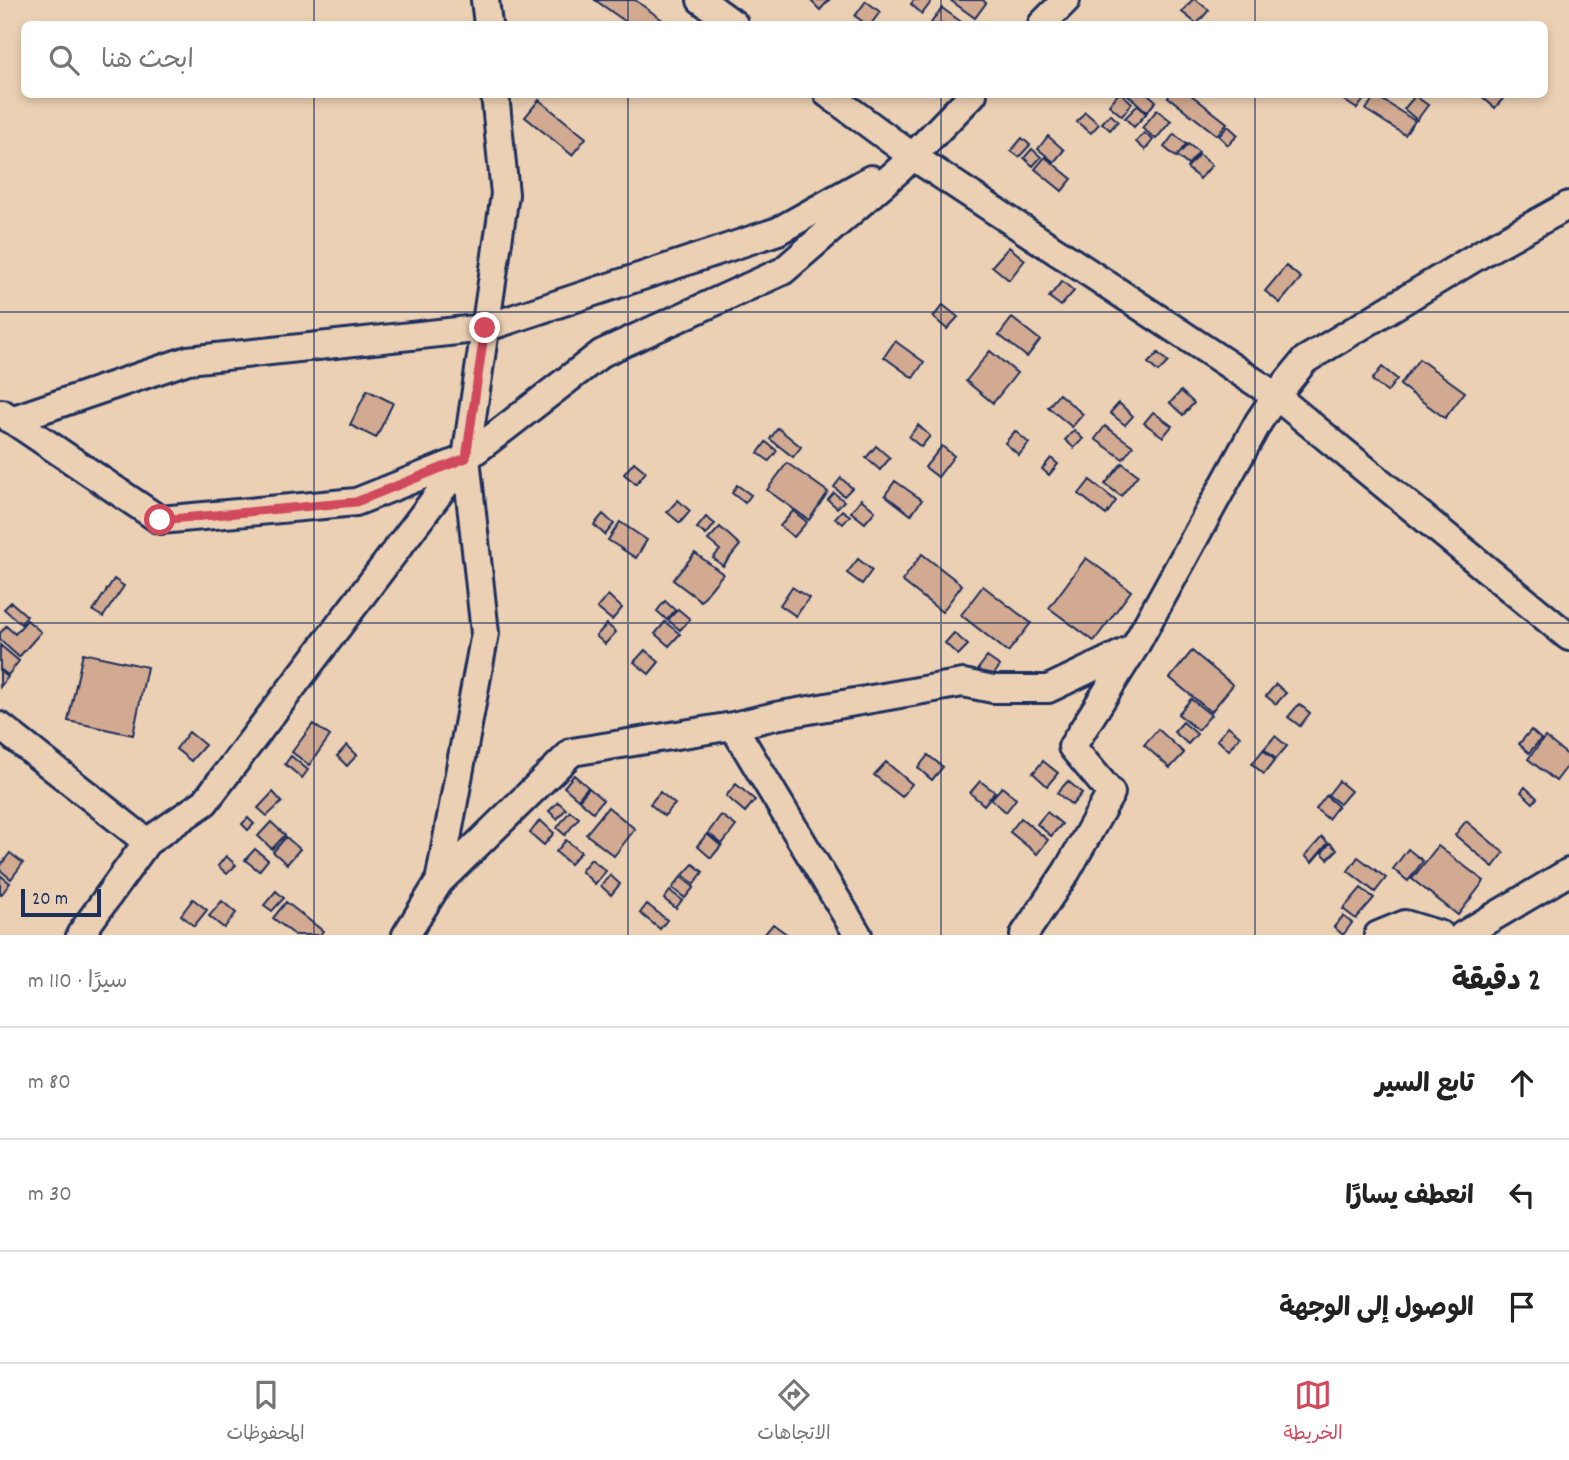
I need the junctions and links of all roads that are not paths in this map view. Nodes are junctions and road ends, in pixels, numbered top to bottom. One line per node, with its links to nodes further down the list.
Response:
1 (485, 0): 4 (street)
2 (701, 0): 5 (street)
3 (1066, 0): 6 (street)
4 (488, 21)
5 (730, 21)
6 (1045, 21)
7 (495, 98): 12 (street)
8 (833, 98): 10 (street)
9 (969, 98): 10 (street)
10 (912, 156): 12 (street); 13 (street); 15 (street)
11 (1569, 205): 13 (street)
12 (485, 328): 14 (street); 15 (street)
13 (1276, 396): 16 (street); 17 (street)
14 (5, 415): 15 (street)
15 (466, 458): 20 (street); 22 (street)
16 (1569, 637)
17 (1134, 648): 19 (street); 26 (street)
18 (0, 726): 20 (street)
19 (733, 726): 22 (street); 25 (street)
20 (147, 842): 23 (street)
21 (1569, 872): 29 (street)
22 (439, 881): 24 (street)
23 (80, 935)
24 (406, 935)
25 (858, 935)
26 (1024, 935)
27 (1378, 935): 28 (street)
28 (1441, 935)
29 (1463, 935)

